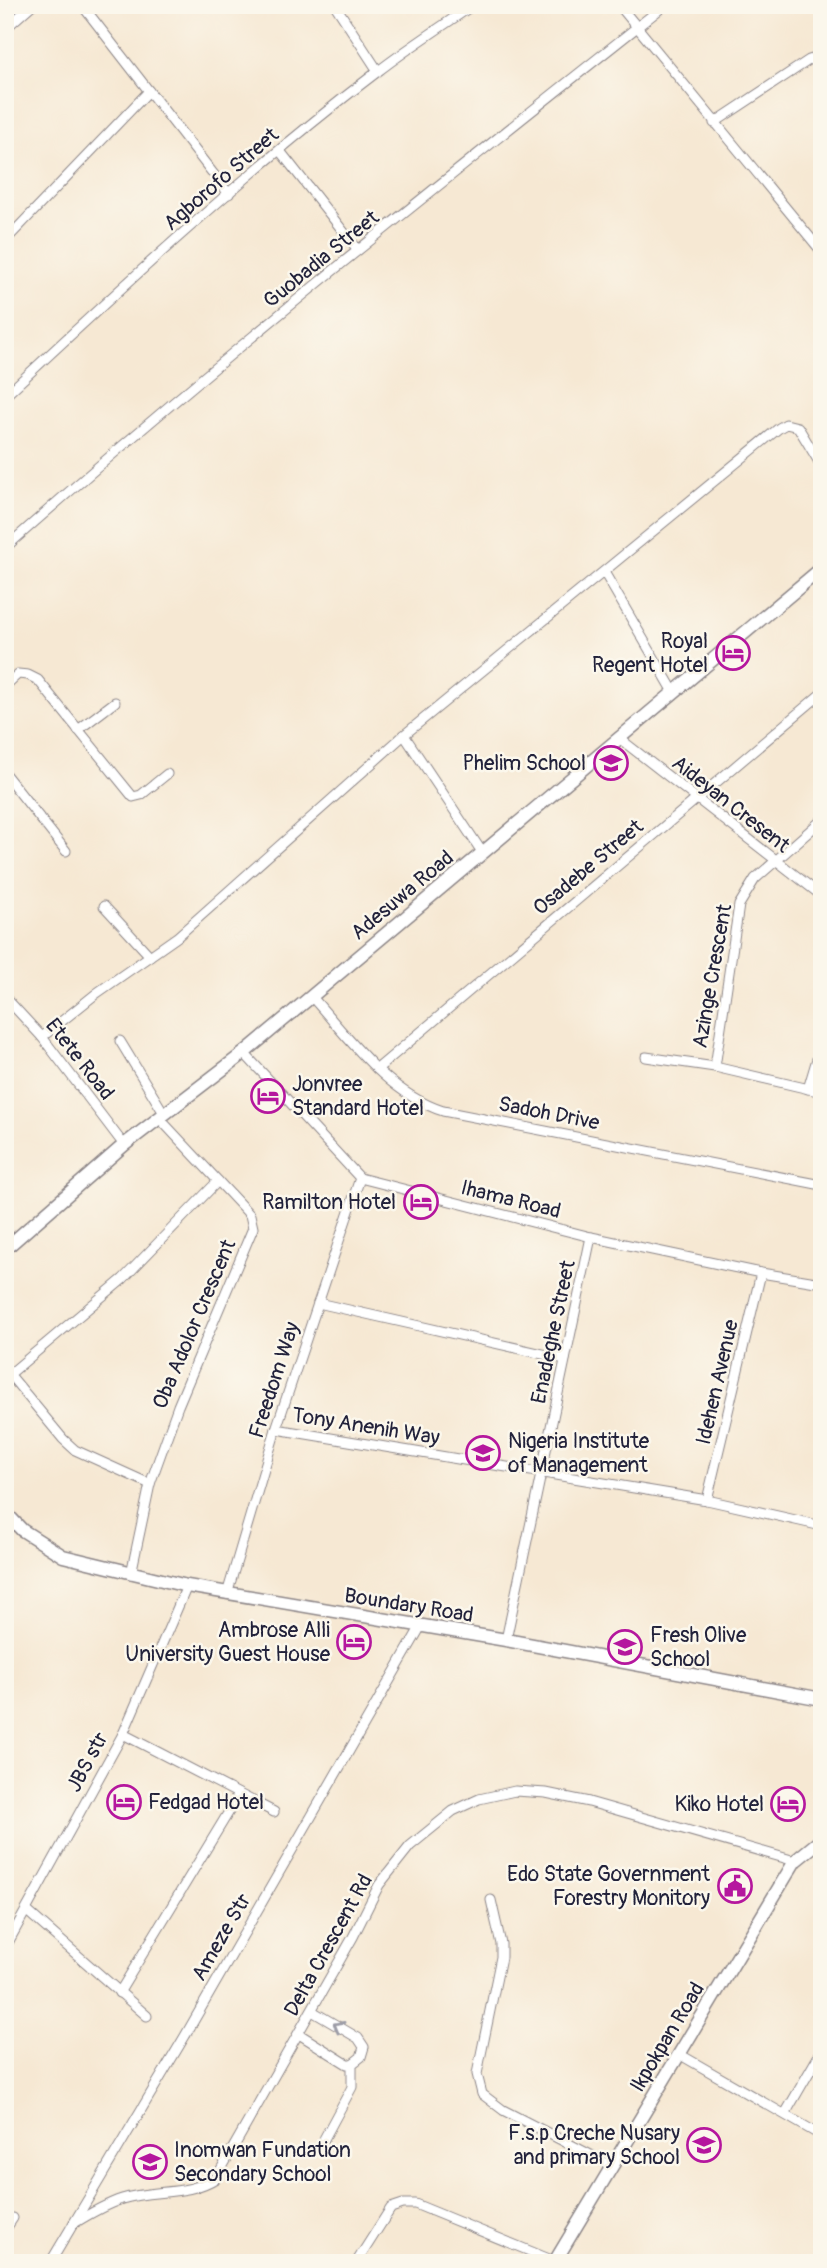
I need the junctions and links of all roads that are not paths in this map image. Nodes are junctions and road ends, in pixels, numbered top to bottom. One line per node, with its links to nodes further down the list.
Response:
1 (32, 5): 8 (street)
2 (82, 5): 11 (street)
3 (335, 5): 10 (street)
4 (473, 5): 10 (street, Agborofo Street)
5 (619, 5): 7 (street)
6 (665, 5): 7 (street, Guobadia Street)
7 (637, 27): 12 (street); 16 (street, Guobadia Street)
8 (5, 29)
9 (822, 56): 12 (street)
10 (378, 71): 13 (street, Agborofo Street)
11 (149, 91): 14 (street); 15 (street)
12 (714, 123): 17 (street)
13 (280, 151): 14 (street, Agborofo Street); 16 (street)
14 (229, 194): 18 (street, Agborofo Street)
15 (5, 241)
16 (358, 250): 20 (street, Guobadia Street)
17 (822, 252)
18 (5, 396)
19 (822, 467): 22 (street)
20 (5, 548)
21 (820, 571): 24 (street, Adesuwa Road)
22 (604, 572): 24 (street); 28 (street)
23 (5, 686): 27 (street)
24 (674, 692): 29 (street, Adesuwa Road)
25 (822, 693): 32 (street, Osadebe Street)
26 (115, 702): 27 (street)
27 (78, 730): 30 (street)
28 (404, 735): 35 (street); 39 (street)
29 (619, 738): 32 (street, Aideyan Cresent); 35 (street, Adesuwa Road)
30 (167, 774)
31 (5, 775): 34 (street)
32 (696, 798): 36 (street, Aideyan Cresent); 48 (street, Osadebe Street)
33 (822, 820): 36 (street, Azinge Crescent)
34 (66, 851)
35 (482, 852): 40 (street, Adesuwa Road)
36 (774, 861): 37 (street, Aideyan Cresent); 47 (street, Azinge Crescent)
37 (822, 896)
38 (104, 906): 39 (street)
39 (150, 956): 42 (street)
40 (311, 996): 45 (street, Adesuwa Road); 48 (street, Sadoh Drive)
41 (5, 997): 42 (street, Etete Road)
42 (42, 1037): 52 (street, Etete Road)
43 (120, 1041): 51 (street, Oba Adolor Crescent)
44 (822, 1042): 49 (street)
45 (244, 1053): 51 (street, Adesuwa Road); 53 (street)
46 (646, 1057): 47 (street)
47 (715, 1067): 49 (street)
48 (377, 1069): 55 (street, Sadoh Drive)
49 (808, 1089): 50 (street)
50 (822, 1092)
51 (163, 1117): 52 (street, Adesuwa Road); 54 (street, Oba Adolor Crescent)
52 (124, 1145): 57 (street, Adesuwa Road)
53 (360, 1178): 56 (street, Ihama Road); 60 (street, Freedom Way)
54 (218, 1181): 62 (street); 65 (street, Oba Adolor Crescent)
55 (822, 1185)
56 (592, 1237): 58 (street, Ihama Road); 61 (street, Enadeghe Street)
57 (5, 1249)
58 (761, 1273): 59 (street, Ihama Road); 66 (street, Idehen Avenue)
59 (822, 1283)
60 (318, 1303): 61 (street); 63 (street, Freedom Way)
61 (565, 1359): 64 (street, Enadeghe Street)
62 (7, 1377): 65 (street)
63 (276, 1429): 64 (street, Tony Anenih Way); 71 (street, Freedom Way)
64 (540, 1471): 66 (street, Tony Anenih Way); 73 (street, Enadeghe Street)
65 (150, 1484): 69 (street, Oba Adolor Crescent)
66 (707, 1500): 68 (street, Tony Anenih Way)
67 (5, 1512): 69 (street, Boundary Road)
68 (822, 1526)
69 (131, 1574): 70 (street, Boundary Road)
70 (187, 1586): 71 (street, Boundary Road); 75 (street, JBS str)
71 (227, 1594): 72 (street, Boundary Road)
72 (421, 1626): 73 (street, Boundary Road); 95 (street, Ameze Str)
73 (506, 1640): 74 (street, Boundary Road)
74 (822, 1699)
75 (122, 1734): 76 (street); 81 (street, JBS str)
76 (239, 1795): 77 (street); 83 (street)
77 (274, 1812)
78 (821, 1841): 79 (street, Ikpokpan Road)
79 (795, 1861): 84 (street, Delta Crescent Rd); 88 (street, Ikpokpan Road)
80 (491, 1900): 93 (street)
81 (27, 1911): 82 (street, JBS str); 83 (street)
82 (5, 1948)
83 (119, 1993): 85 (street)
84 (312, 2011): 86 (street, Delta Crescent Rd); 89 (street, one-way to 84)
85 (147, 2016)
86 (299, 2034): 89 (street); 95 (street, Delta Crescent Rd)
87 (822, 2050): 90 (street)
88 (679, 2054): 90 (street); 93 (street, Ikpokpan Road)
89 (350, 2064): 92 (street)
90 (785, 2114): 91 (street)
91 (822, 2136)
92 (324, 2139)
93 (611, 2166): 97 (street, Ikpokpan Road)
94 (13, 2218): 96 (street)
95 (73, 2224): 98 (street, Ameze Str)
96 (5, 2230)
97 (554, 2262): 99 (street)
98 (50, 2263)
99 (356, 2263)

